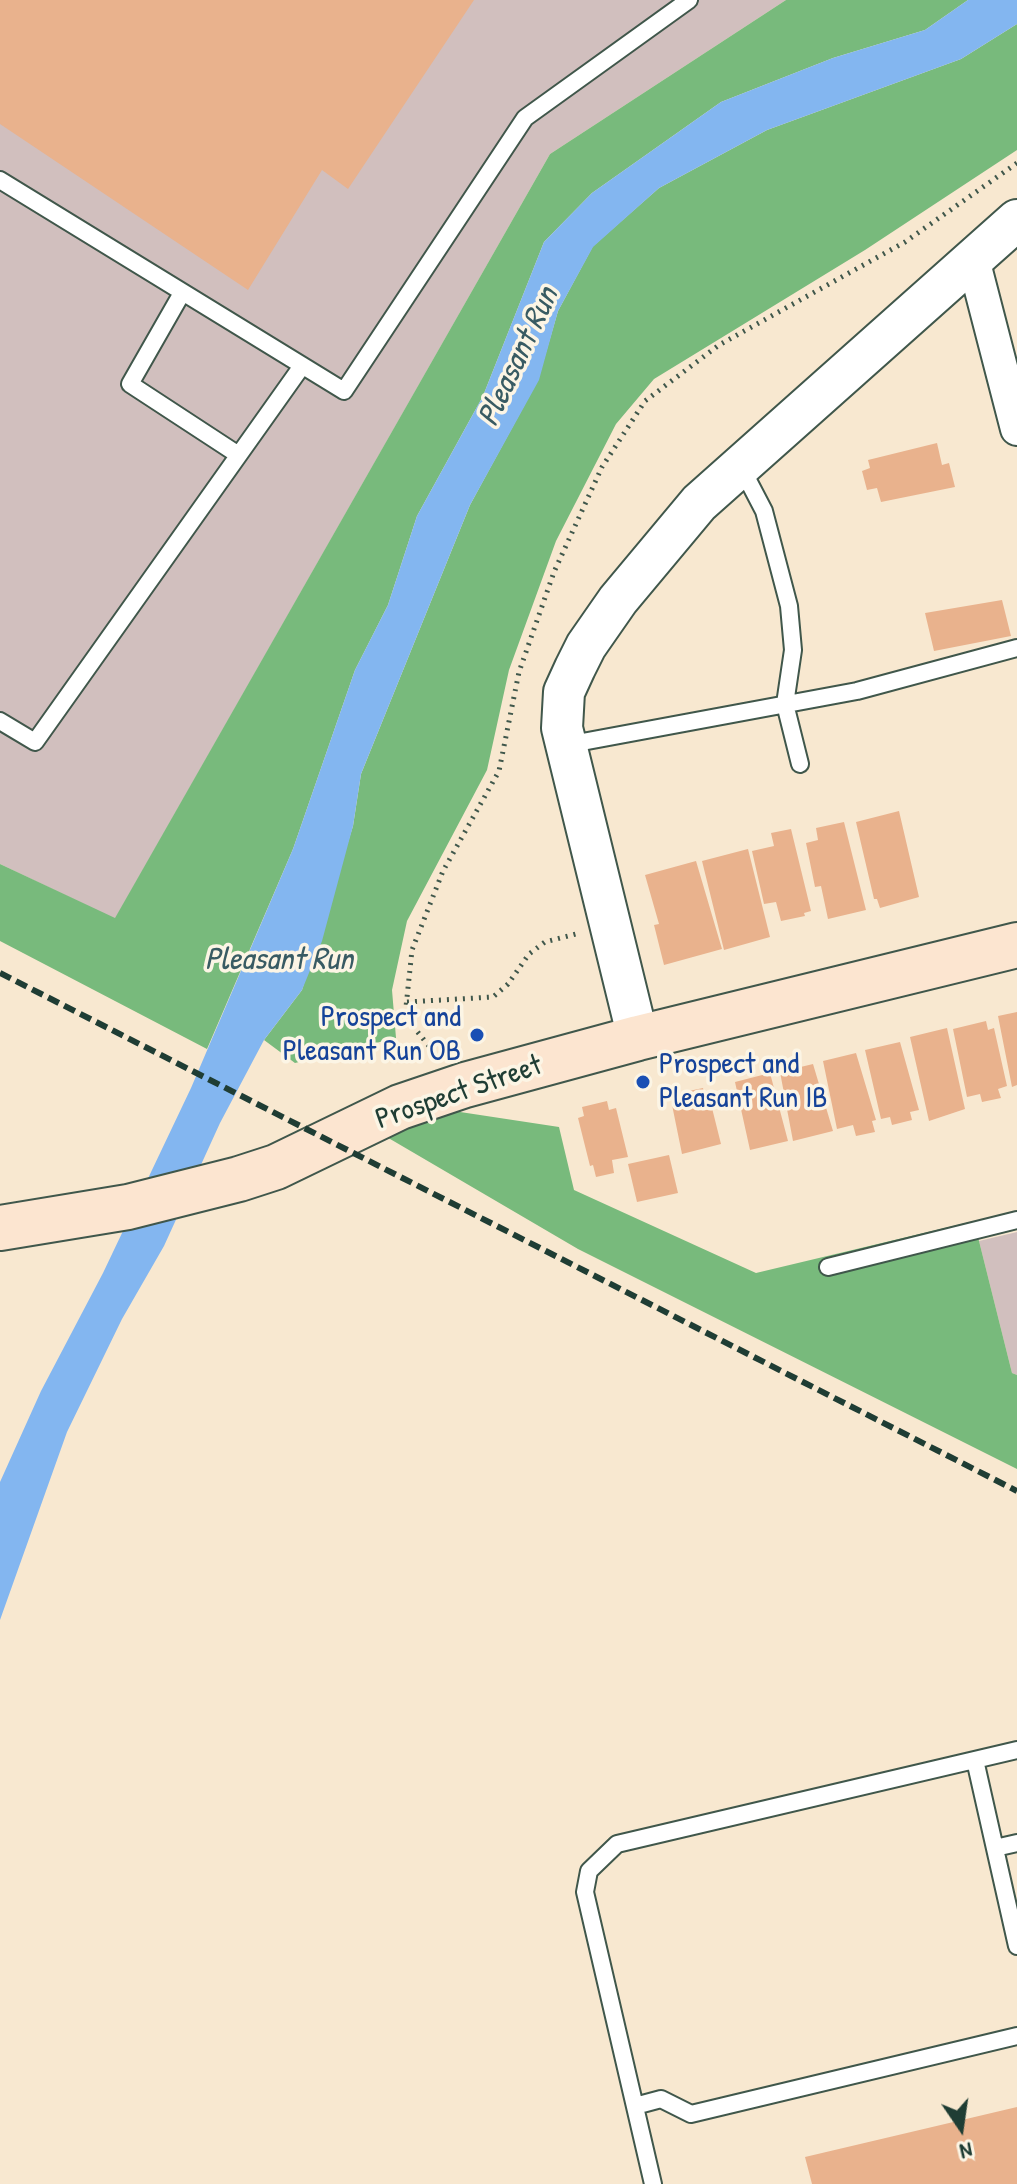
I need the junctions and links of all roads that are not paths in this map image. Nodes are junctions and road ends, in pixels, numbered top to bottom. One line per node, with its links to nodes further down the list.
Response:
1 (689, 0): 6 (lane)
2 (0, 180): 5 (lane)
3 (1017, 220): 4 (street)
4 (973, 259): 7 (street); 9 (street)
5 (182, 293): 6 (lane); 8 (lane)
6 (302, 366): 8 (lane)
7 (1017, 429)
8 (237, 454): 12 (lane)
9 (739, 464): 11 (lane); 13 (street)
10 (1017, 648): 11 (lane)
11 (785, 704): 13 (lane); 14 (lane)
12 (0, 721)
13 (566, 745): 16 (street)
14 (800, 764)
15 (1017, 945): 16 (main road, Prospect Street)
16 (638, 1038): 18 (main road, Prospect Street)
17 (1017, 1220): 19 (lane)
18 (0, 1228)
19 (828, 1267)
20 (1017, 1750): 21 (lane)
21 (975, 1760): 23 (lane); 26 (lane)
22 (1017, 1843): 23 (lane)
23 (995, 1848): 24 (lane)
24 (1017, 1946)
25 (1017, 2036): 26 (lane)
26 (635, 2106): 27 (lane)
27 (653, 2184)

